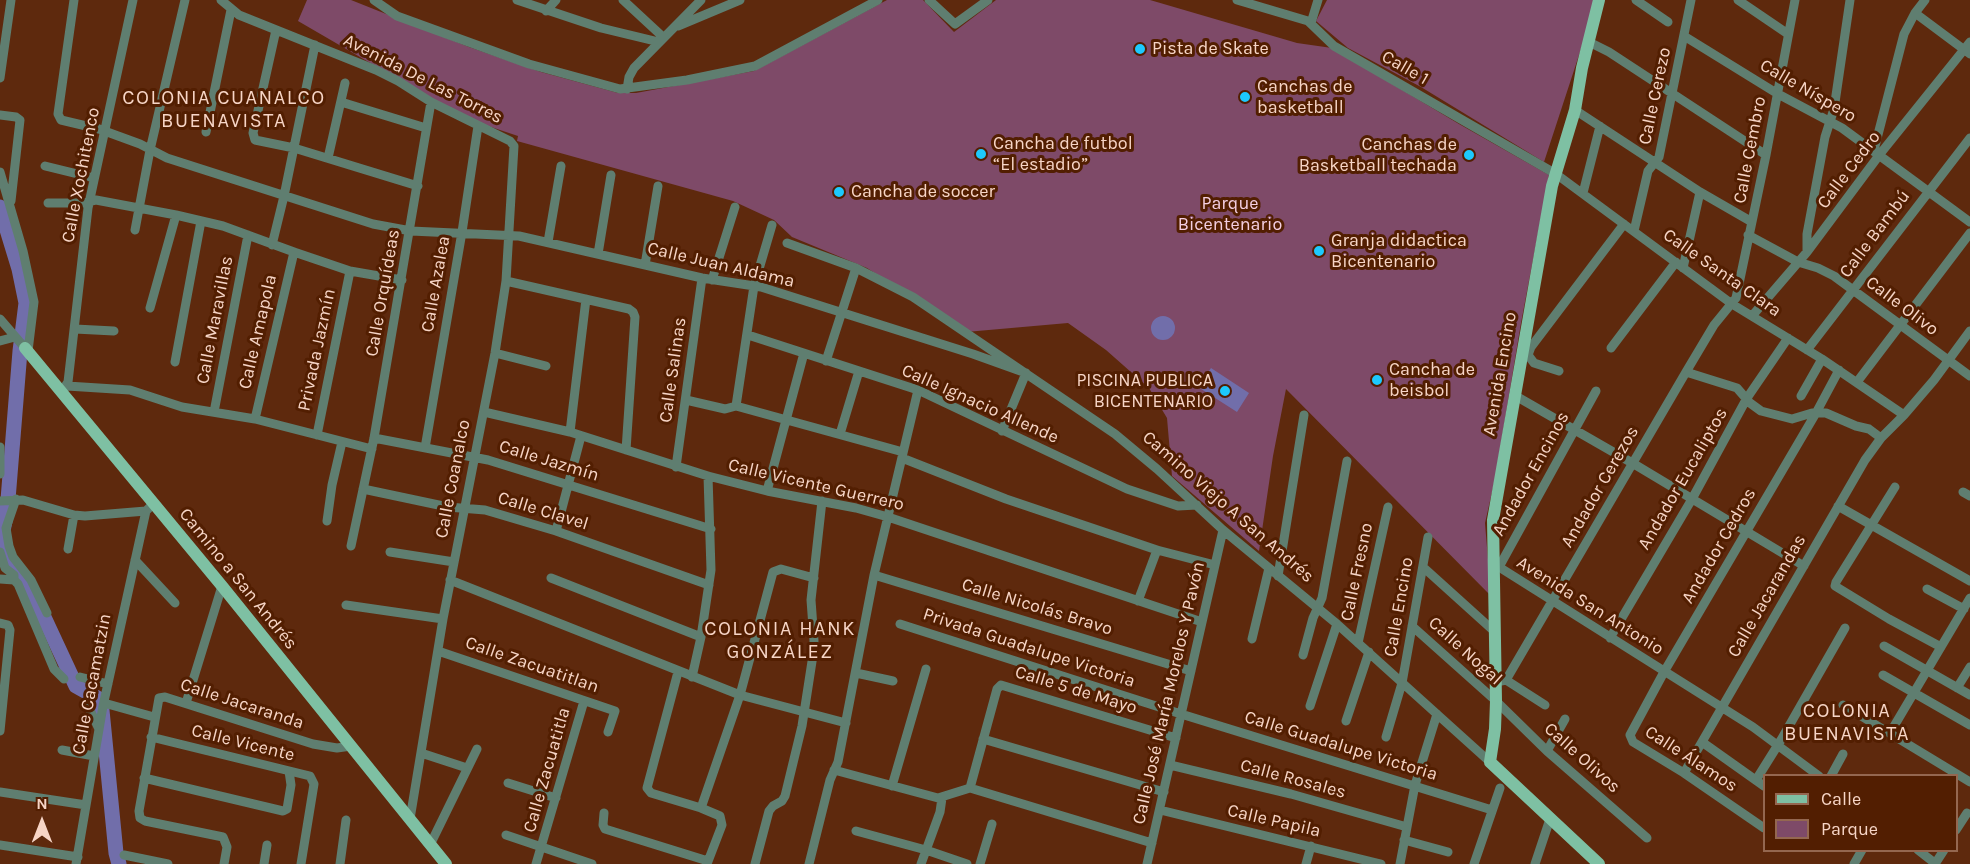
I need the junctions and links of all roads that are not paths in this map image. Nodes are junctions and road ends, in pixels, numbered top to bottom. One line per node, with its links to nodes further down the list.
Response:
1 (11, 0): 37 (street)
2 (74, 0): 50 (street, Calle Juan Aldama)
3 (133, 0): 50 (street, Calle Xochitenco)
4 (185, 0): 55 (street)
5 (222, 0): 24 (street, Avenida De Las Torres)
6 (374, 0): 39 (street)
7 (518, 0): 25 (street)
8 (556, 0): 25 (street)
9 (701, 0): 31 (street)
10 (740, 0): 31 (street)
11 (878, 0): 39 (street)
12 (929, 0): 13 (street)
13 (988, 0)
14 (1318, 0): 28 (street)
15 (1599, 0): 33 (main road, Avenida Encino)
16 (1636, 0): 27 (street)
17 (1691, 0): 32 (street, Calle Cerezo)
18 (1738, 0): 30 (street)
19 (1795, 0): 30 (street, Calle Cembro)
20 (1850, 0): 46 (street)
21 (1925, 0): 26 (street)
22 (627, 1): 31 (street)
23 (1244, 1): 28 (street, Calle 1)
24 (231, 10): 29 (street, Avenida De Las Torres); 51 (street)
25 (546, 11): 31 (street)
26 (1915, 13): 36 (street); 56 (street)
27 (1668, 22)
28 (1311, 24): 63 (street, Calle 1)
29 (276, 30): 35 (street, Avenida De Las Torres); 54 (street)
30 (1788, 34): 40 (street, Calle Cembro)
31 (664, 36): 39 (street)
32 (1684, 36): 40 (street, Calle Níspero); 41 (street, Calle Cerezo)
33 (1589, 42): 41 (street); 44 (main road, Avenida Encino)
34 (1970, 42): 36 (street, Calle Cedro)
35 (315, 45): 43 (street, Avenida De Las Torres); 54 (street)
36 (1967, 52): 56 (street, Calle Cedro)
37 (0, 78)
38 (345, 83): 42 (street)
39 (627, 89)
40 (1778, 94): 46 (street, Calle Níspero); 57 (street, Calle Cembro)
41 (1673, 95): 57 (street); 59 (street, Calle Cerezo)
42 (341, 102): 49 (street); 58 (street)
43 (431, 102): 47 (street, Avenida De Las Torres); 49 (street, Calle Orquídeas)
44 (1575, 110): 48 (street); 63 (main road, Avenida Encino)
45 (0, 115): 74 (street)
46 (1830, 122): 56 (street, Calle Níspero); 95 (street)
47 (478, 126): 53 (street, Avenida De Las Torres); 86 (street, Calle Azalea)
48 (1600, 126): 59 (street); 70 (street)
49 (426, 128): 66 (street, Calle Orquídeas)
50 (105, 131): 55 (street, Calle Juan Aldama); 65 (street, Calle Xochitenco)
51 (206, 132)
52 (1970, 138): 68 (street, Calle Bambú)
53 (513, 144): 89 (street, Calle Coanalco)
54 (294, 148): 58 (street); 71 (street)
55 (150, 150): 71 (street, Calle Juan Aldama); 75 (street)
56 (1877, 152): 68 (street, Calle Níspero); 95 (street, Calle Cedro)
57 (1766, 155): 79 (street, Calle Cembro)
58 (328, 158): 66 (street)
59 (1655, 163): 69 (street); 85 (street, Calle Cerezo)
60 (45, 166): 65 (street)
61 (561, 166): 91 (street)
62 (0, 172): 74 (street)
63 (1556, 174): 70 (street, Calle Santa Clara); 123 (main road, Avenida Encino)
64 (611, 176): 96 (street)
65 (94, 178): 72 (street, Calle Xochitenco)
66 (418, 186): 84 (street, Calle Orquídeas)
67 (658, 186): 98 (street)
68 (1929, 191): 80 (street, Calle Níspero); 106 (street, Calle Bambú)
69 (1700, 192): 79 (street); 99 (street)
70 (1582, 193): 81 (street, Calle Santa Clara)
71 (284, 196): 84 (street, Calle Juan Aldama); 93 (street)
72 (89, 201): 73 (street); 75 (street); 114 (street, Calle Xochitenco)
73 (48, 203)
74 (11, 205): 120 (street)
75 (138, 207): 77 (street); 83 (street)
76 (735, 207): 102 (street, Calle Salinas)
77 (176, 215): 78 (street); 109 (street)
78 (201, 221): 88 (street); 129 (street)
79 (1752, 222): 90 (street, Calle Cembro)
80 (1970, 222)
81 (1624, 224): 85 (street, Calle Santa Clara); 123 (street)
82 (772, 225): 105 (street)
83 (135, 230)
84 (411, 231): 86 (street, Calle Juan Aldama); 103 (street, Calle Orquídeas)
85 (1634, 231): 99 (street, Calle Santa Clara)
86 (462, 232): 89 (street, Calle Juan Aldama); 163 (street, Calle Azalea)
87 (1970, 233): 113 (street)
88 (248, 235): 93 (street); 146 (street, Calle Maravillas)
89 (509, 235): 91 (street, Calle Juan Aldama); 104 (street, Calle Coanalco)
90 (1748, 235): 97 (street, Calle Olivo); 108 (street, Calle Cembro)
91 (548, 243): 96 (street, Calle Juan Aldama)
92 (787, 243): 100 (street, Camino Viejo A San Andrés)
93 (272, 244): 94 (street)
94 (294, 252): 101 (street); 151 (street, Calle Amapola)
95 (1807, 252): 97 (street, Calle Cedro)
96 (598, 254): 98 (street, Calle Juan Aldama)
97 (1798, 262): 106 (street, Calle Olivo); 111 (street, Calle Cedro)
98 (645, 265): 102 (street, Calle Juan Aldama)
99 (1680, 265): 108 (street, Calle Santa Clara); 121 (street)
100 (856, 268): 110 (street); 135 (street, Camino Viejo A San Andrés)
101 (350, 271): 103 (street); 157 (street, Privada Jazmín)
102 (707, 279): 105 (street, Calle Juan Aldama); 144 (street, Calle Salinas)
103 (402, 280): 159 (street, Calle Orquídeas)
104 (506, 281): 107 (street); 124 (street, Calle Coanalco)
105 (754, 286): 110 (street, Calle Juan Aldama); 117 (street)
106 (1853, 290): 113 (street, Calle Olivo); 122 (street, Calle Bambú)
107 (586, 299): 155 (street); 165 (street)
108 (1732, 304): 111 (street, Calle Santa Clara); 134 (street, Andador Cerezos)
109 (150, 308)
110 (841, 313): 128 (street); 135 (street, Calle Juan Aldama)
111 (1752, 316): 118 (street, Calle Santa Clara)
112 (0, 319): 120 (street, Camino a San Andrés)
113 (1901, 325): 127 (street, Calle Olivo); 137 (street)
114 (75, 329): 115 (street); 138 (street, Calle Xochitenco)
115 (114, 331)
116 (1970, 331): 127 (street, Calle Jacarandas)
117 (747, 335): 125 (street, Calle Ignacio Allende); 145 (street)
118 (1788, 338): 122 (street, Calle Santa Clara); 143 (street, Andador Eucaliptos)
119 (0, 341): 120 (street)
120 (21, 343): 138 (main road, Camino a San Andrés)
121 (1611, 348)
122 (1807, 350): 126 (street, Calle Santa Clara)
123 (1525, 352): 133 (street); 141 (main road, Avenida Encino)
124 (495, 353): 130 (street); 147 (street, Calle Coanalco)
125 (804, 353): 128 (street, Calle Ignacio Allende); 152 (street)
126 (1822, 359): 131 (street, Calle Santa Clara); 142 (street)
127 (1948, 360): 136 (street, Calle Olivo); 150 (street, Calle Jacarandas)
128 (826, 361): 132 (street, Calle Ignacio Allende)
129 (175, 362)
130 (546, 366)
131 (1839, 370): 137 (street, Calle Santa Clara); 148 (street, Andador Cedros)
132 (859, 371): 139 (street, Calle Ignacio Allende); 156 (street)
133 (1559, 371)
134 (1686, 372): 143 (street); 169 (street, Andador Cerezos)
135 (1026, 373): 154 (street); 180 (street, Camino Viejo A San Andrés)
136 (1970, 376)
137 (1857, 382): 150 (street, Calle Santa Clara)
138 (64, 389): 146 (street); 183 (main road, Camino a San Andrés)
139 (918, 390): 154 (street, Calle Ignacio Allende); 166 (street)
140 (1596, 391): 153 (street, Andador Encinos)
141 (1514, 395): 153 (street); 202 (main road, Avenida Encino)
142 (1801, 396)
143 (1747, 398): 148 (street); 177 (street, Andador Eucaliptos)
144 (686, 400): 145 (street); 170 (street, Calle Salinas)
145 (736, 406): 152 (street)
146 (214, 412): 151 (street)
147 (484, 412): 155 (street, Calle Vicente Guerrero); 167 (street, Calle Coanalco)
148 (1816, 413): 160 (street); 192 (street, Andador Cedros)
149 (1304, 415): 208 (street)
150 (1904, 415): 160 (street, Calle Jacarandas)
151 (255, 419): 157 (street)
152 (786, 420): 156 (street); 176 (street)
153 (1575, 430): 169 (street); 202 (street, Andador Encinos)
154 (1002, 431): 180 (street, Calle Ignacio Allende)
155 (570, 432): 158 (street, Calle Vicente Guerrero)
156 (840, 434): 166 (street)
157 (317, 435): 161 (street)
158 (581, 435): 165 (street, Calle Vicente Guerrero); 173 (street)
159 (374, 438): 163 (street, Calle Jazmín); 164 (street, Calle Orquídeas)
160 (1881, 438): 181 (street, Calle Jacarandas)
161 (342, 442): 164 (street); 187 (street)
162 (0, 447): 171 (street)
163 (425, 448): 167 (street, Calle Jazmín)
164 (372, 449): 175 (street, Calle Orquídeas)
165 (626, 450): 170 (street, Calle Vicente Guerrero)
166 (903, 455): 186 (street); 196 (street)
167 (475, 458): 173 (street, Calle Jazmín); 184 (street, Calle Coanalco)
168 (1347, 461): 222 (street)
169 (1634, 464): 177 (street); 219 (street, Andador Cerezos)
170 (676, 466): 172 (street, Calle Vicente Guerrero)
171 (0, 474)
172 (708, 477): 176 (street, Calle Vicente Guerrero); 189 (street)
173 (569, 483): 189 (street, Calle Jazmín); 191 (street)
174 (1895, 487): 188 (street)
175 (363, 489): 184 (street, Calle Clavel); 194 (street, Calle Orquídeas)
176 (767, 492): 179 (street, Calle Vicente Guerrero)
177 (1692, 499): 192 (street); 234 (street, Andador Eucaliptos)
178 (7, 500): 185 (street); 206 (street)
179 (822, 501): 186 (street, Calle Vicente Guerrero); 210 (street)
180 (1197, 505): 190 (street, Camino Viejo A San Andrés)
181 (1838, 506): 188 (street); 203 (street, Calle Jacarandas)
182 (1388, 507): 236 (street, Calle Fresno)
183 (150, 508): 185 (street); 199 (street, Calle Cacamatzin); 215 (main road, Camino a San Andrés)
184 (464, 508): 191 (street, Calle Clavel); 200 (street, Calle Coanalco)
185 (74, 515): 195 (street)
186 (888, 517): 207 (street); 218 (street, Calle Vicente Guerrero)
187 (327, 521)
188 (1871, 525): 213 (street); 238 (street)
189 (711, 529): 214 (street)
190 (1223, 530): 201 (street, Calle José María Morelos Y Pavón); 205 (street, Camino Viejo A San Andrés)
191 (556, 531): 214 (street, Calle Clavel)
192 (1746, 532): 203 (street); 247 (street, Andador Cedros)
193 (1428, 537): 204 (street, Calle Encino)
194 (351, 546)
195 (68, 549)
196 (1157, 549): 201 (street); 218 (street)
197 (0, 552): 206 (street)
198 (390, 552): 200 (street)
199 (135, 560): 220 (street); 256 (street, Calle Cacamatzin)
200 (454, 562): 212 (street, Calle Coanalco)
201 (1215, 565): 226 (street, Calle José María Morelos Y Pavón)
202 (1496, 565): 219 (street, Avenida San Antonio); 232 (main road, Avenida Encino)
203 (1804, 566): 270 (street, Calle Jacarandas)
204 (1423, 567): 230 (street, Calle Encino); 232 (street)
205 (1269, 568): 208 (street, Camino Viejo A San Andrés); 235 (street)
206 (15, 572): 211 (street); 224 (street); 252 (street)
207 (874, 575): 244 (street, Calle Nicolás Bravo); 248 (street)
208 (1278, 576): 222 (street, Camino Viejo A San Andrés)
209 (551, 578): 233 (street)
210 (814, 578): 260 (street); 271 (street)
211 (0, 579)
212 (450, 580): 225 (street, Calle Coanalco); 246 (street)
213 (1970, 581)
214 (710, 585): 233 (street)
215 (222, 586): 264 (street); 290 (main road, Camino a San Andrés)
216 (1927, 589): 223 (street)
217 (1970, 598): 223 (street)
218 (1138, 601): 226 (street, Calle Vicente Guerrero)
219 (1552, 601): 234 (street, Avenida San Antonio); 254 (street, Andador Cerezos)
220 (175, 603)
221 (346, 605): 225 (street)
222 (1318, 607): 229 (street, Camino Viejo A San Andrés); 241 (street)
223 (1964, 609): 238 (street)
224 (47, 613)
225 (443, 619): 239 (street, Calle Coanalco)
226 (1202, 622): 244 (street, Calle José María Morelos Y Pavón)
227 (5, 624): 257 (street)
228 (900, 624): 272 (street, Privada Guadalupe Victoria)
229 (1337, 624): 236 (street, Camino Viejo A San Andrés); 269 (street)
230 (1412, 626): 255 (street, Calle Encino); 263 (street, Calle Nogal)
231 (1845, 628): 289 (street)
232 (1494, 632): 254 (main road, Avenida Encino)
233 (701, 637): 251 (street)
234 (1610, 638): 247 (street, Avenida San Antonio)
235 (1252, 639)
236 (1359, 643): 240 (street, Camino Viejo A San Andrés)
237 (1884, 646): 245 (street)
238 (1941, 647): 245 (street)
239 (438, 651): 262 (street, Calle Zacuatitlan); 294 (street, Calle Coanalco)
240 (1369, 652): 255 (street, Camino Viejo A San Andrés); 276 (street)
241 (1303, 656)
242 (1970, 667): 258 (street)
243 (927, 669): 311 (street)
244 (1191, 671): 272 (street, Calle José María Morelos Y Pavón)
245 (1927, 671): 258 (street); 259 (street)
246 (678, 672): 251 (street); 319 (street)
247 (1664, 672): 270 (street, Avenida San Antonio); 286 (street, Andador Cedros)
248 (856, 673): 253 (street); 277 (street)
249 (1883, 675): 259 (street)
250 (80, 677): 256 (street)
251 (692, 677): 260 (street)
252 (64, 679)
253 (893, 681)
254 (1501, 681): 263 (main road, Avenida Encino); 266 (street)
255 (1402, 683): 273 (street, Camino Viejo A San Andrés); 283 (street, Calle Encino)
256 (108, 684): 265 (street, Calle Cacamatzin)
257 (2, 688): 280 (street)
258 (1957, 688): 261 (street)
259 (1914, 693): 278 (street); 282 (street)
260 (740, 694): 271 (street); 319 (street)
261 (1970, 695)
262 (584, 701): 281 (street, Calle Zacuatitlan); 316 (street, Calle Zacuatitla)
263 (1496, 701): 293 (street, Calle Olivos); 297 (main road, Avenida Encino)
264 (186, 703): 274 (street, Calle Jacaranda); 290 (street, Calle Jacaranda)
265 (103, 705): 274 (street); 279 (street, Calle Cacamatzin)
266 (1545, 705)
267 (1843, 705): 282 (street)
268 (88, 706): 279 (street)
269 (1310, 706)
270 (1721, 707): 288 (street, Calle Jacarandas); 289 (street, Avenida San Antonio)
271 (804, 713): 277 (street); 355 (street)
272 (1181, 714): 285 (street, Calle José María Morelos Y Pavón); 309 (street, Calle Guadalupe Victoria)
273 (1437, 714): 297 (street, Camino Viejo A San Andrés); 309 (street)
274 (154, 717): 284 (street)
275 (1565, 719): 293 (street)
276 (1346, 721)
277 (846, 723): 300 (street)
278 (1970, 726)
279 (99, 727): 296 (street, Calle Cacamatzin)
280 (0, 731)
281 (608, 732)
282 (1890, 733): 305 (street)
283 (1386, 736)
284 (151, 737): 301 (street, Calle Vicente); 306 (street)
285 (1176, 738): 287 (street, Calle 5 de Mayo); 298 (street, Calle José María Morelos Y Pavón)
286 (1630, 738): 302 (street, Calle Álamos)
287 (983, 739): 312 (street); 315 (street)
288 (1702, 742): 302 (street, Calle Jacarandas); 307 (street)
289 (1778, 745): 303 (street); 307 (street)
290 (351, 746): 324 (main road, Camino a San Andrés)
291 (477, 749): 299 (street)
292 (62, 750): 296 (street)
293 (1547, 751): 333 (street, Calle Olivos)
294 (421, 753): 299 (street); 324 (street, Calle Coanalco)
295 (1843, 754): 304 (street)
296 (94, 756): 318 (street, Calle Cacamatzin)
297 (1490, 762): 325 (main road, Camino Viejo A San Andrés)
298 (1170, 765): 315 (street, Calle José María Morelos Y Pavón); 330 (street, Calle Rosales)
299 (467, 768): 336 (street)
300 (834, 770): 311 (street); 356 (street)
301 (289, 771): 306 (street); 350 (street, Calle Vicente)
302 (1684, 773): 328 (street, Calle Álamos)
303 (1816, 774)
304 (1832, 774)
305 (1957, 774)
306 (144, 778): 348 (street)
307 (1756, 780): 310 (street)
308 (508, 783): 316 (street)
309 (1415, 785): 321 (street, Calle Guadalupe Victoria); 330 (street)
310 (1763, 785)
311 (892, 786): 317 (street)
312 (970, 788): 317 (street); 335 (street)
313 (1500, 788): 321 (street)
314 (0, 792): 318 (street)
315 (1164, 792): 320 (street, Calle José María Morelos Y Pavón)
316 (556, 798): 340 (street, Calle Zacuatitla)
317 (942, 798): 341 (street)
318 (86, 805): 345 (street, Calle Cacamatzin)
319 (701, 808): 346 (street)
320 (1160, 810): 335 (street, Calle José María Morelos Y Pavón); 339 (street, Calle Papila)
321 (1492, 810): 364 (street)
322 (604, 813): 346 (street)
323 (1967, 813): 329 (street)
324 (410, 819): 336 (main road, Camino a San Andrés)
325 (1550, 819): 365 (street); 366 (main road, Camino Viejo A San Andrés)
326 (346, 820): 351 (street)
327 (992, 824): 359 (street)
328 (1763, 827)
329 (1958, 827)
330 (1407, 828): 334 (street)
331 (856, 831): 341 (street)
332 (506, 835): 340 (street)
333 (1647, 838)
334 (1404, 840): 342 (street); 363 (street)
335 (1152, 843): 360 (street, Calle José María Morelos Y Pavón)
336 (430, 844): 352 (main road, Camino a San Andrés)
337 (0, 845): 345 (street)
338 (267, 845): 349 (street)
339 (1311, 846): 361 (street); 362 (street, Calle Papila)
340 (541, 847): 353 (street, Calle Zacuatitla); 354 (street)
341 (926, 850): 357 (street); 358 (street)
342 (1448, 852)
343 (1920, 852): 367 (street)
344 (124, 855): 347 (street)
345 (77, 860)
346 (707, 862)
347 (168, 864)
348 (224, 864)
349 (264, 864)
350 (301, 864)
351 (340, 864)
352 (446, 864)
353 (536, 864)
354 (592, 864)
355 (755, 864)
356 (809, 864)
357 (921, 864)
358 (967, 864)
359 (981, 864)
360 (1148, 864)
361 (1306, 864)
362 (1381, 864)
363 (1400, 864)
364 (1474, 864)
365 (1535, 864)
366 (1599, 864)
367 (1936, 864)

